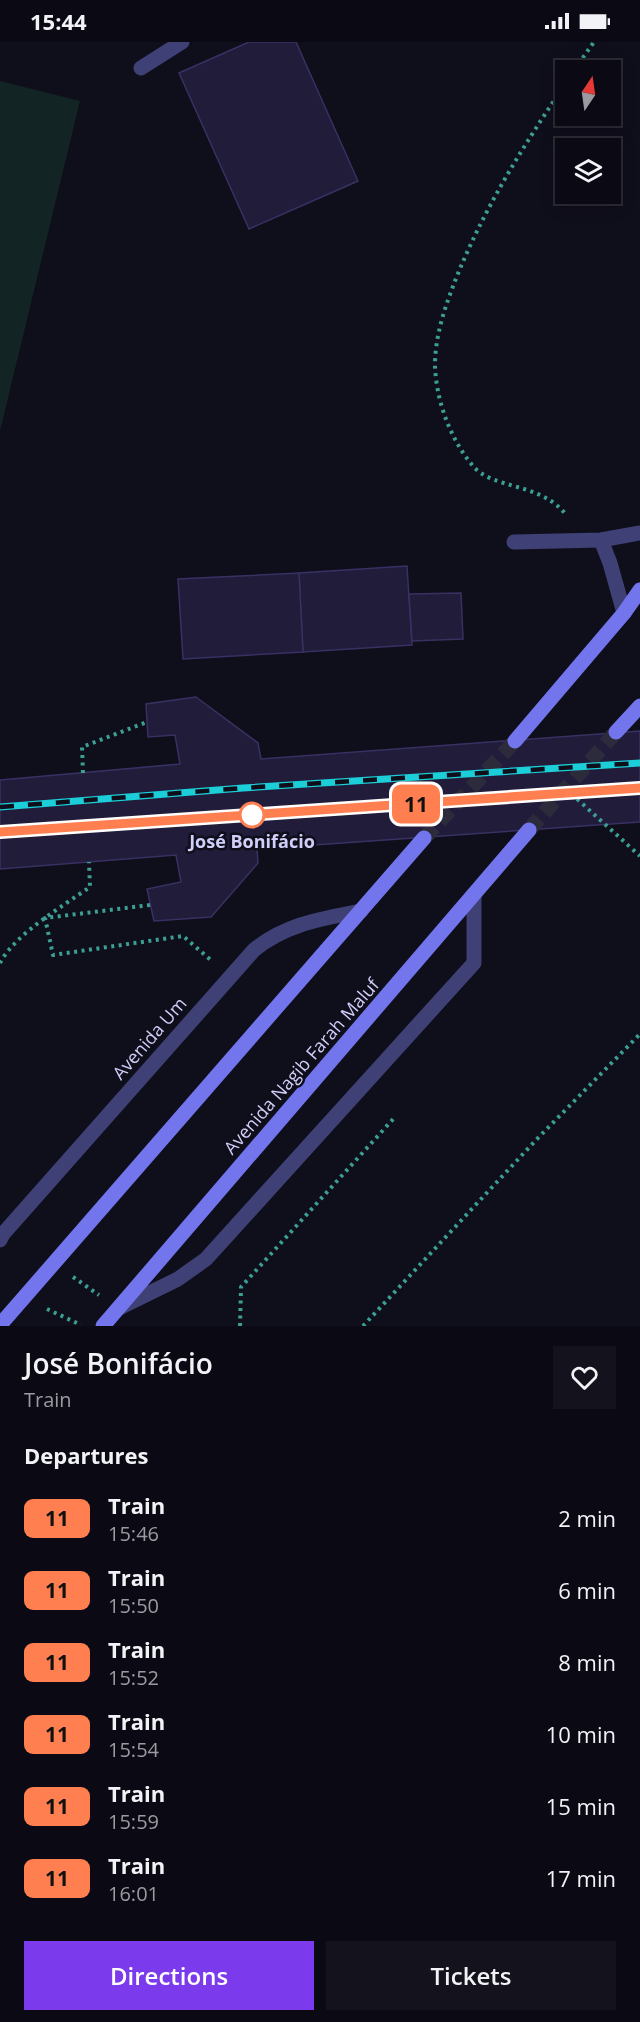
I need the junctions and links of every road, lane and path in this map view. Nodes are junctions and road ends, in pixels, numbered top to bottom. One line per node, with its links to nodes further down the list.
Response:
1 (183, 42): 4 (lane)
2 (594, 42): 3 (path)
3 (581, 60)
4 (141, 68)
5 (555, 99): 7 (path)
6 (640, 533): 7 (lane)
7 (601, 540): 8 (lane); 10 (lane)
8 (514, 542)
9 (640, 590): 10 (main road)
10 (624, 613): 14 (main road)
11 (640, 706): 13 (main road)
12 (147, 722): 15 (path)
13 (616, 732)
14 (514, 741)
15 (83, 773)
16 (566, 789): 19 (path)
17 (529, 830): 21 (main road, Avenida Nagib Farah Maluf)
18 (424, 838): 23 (main road)
19 (640, 856)
20 (89, 862): 24 (path)
21 (474, 895): 30 (main road, Avenida Nagib Farah Maluf); 30 (lane)
22 (150, 905): 24 (path)
23 (361, 911): 29 (lane, Avenida Um); 31 (main road)
24 (45, 918): 25 (path); 26 (path)
25 (0, 963)
26 (214, 963)
27 (640, 1034): 34 (path)
28 (395, 1117): 33 (path)
29 (0, 1240)
30 (119, 1308): 32 (main road, Avenida Nagib Farah Maluf)
31 (0, 1325)
32 (104, 1326)
33 (240, 1326)
34 (363, 1326)

